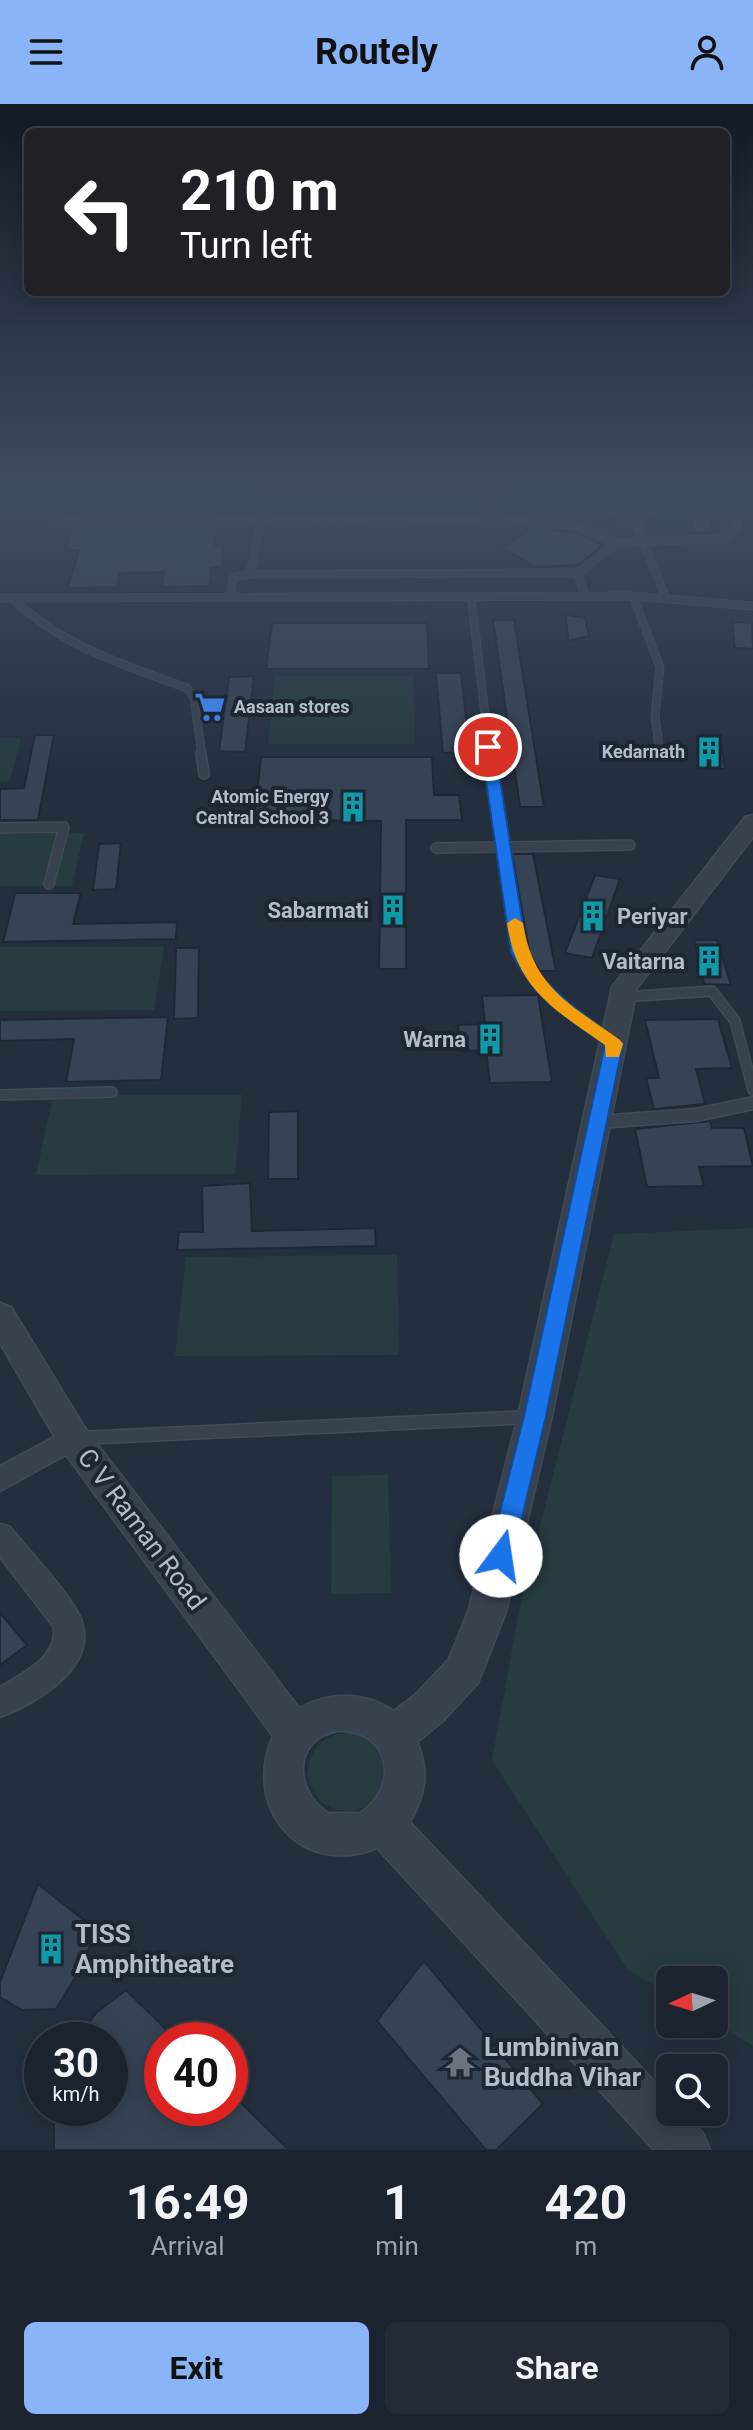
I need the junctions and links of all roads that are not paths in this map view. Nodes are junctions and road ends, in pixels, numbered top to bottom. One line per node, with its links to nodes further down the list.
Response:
1 (231, 590): 8 (lane)
2 (583, 590): 5 (lane)
3 (663, 590): 7 (lane)
4 (471, 596): 5 (lane); 8 (lane); 17 (lane)
5 (585, 596): 6 (lane)
6 (633, 596): 7 (lane); 12 (lane)
7 (665, 596): 11 (lane)
8 (230, 597): 10 (lane)
9 (0, 598): 10 (lane)
10 (12, 598): 13 (lane)
11 (753, 606)
12 (659, 748)
13 (204, 774)
14 (753, 822): 20 (street)
15 (0, 828): 19 (lane)
16 (630, 845): 17 (lane)
17 (503, 847): 18 (lane); 21 (lane)
18 (436, 848)
19 (49, 884)
20 (623, 997): 21 (street); 22 (lane)
21 (614, 1044): 26 (street)
22 (753, 1090)
23 (112, 1092): 24 (lane)
24 (0, 1095)
25 (753, 1103): 26 (lane)
26 (597, 1122): 28 (street)
27 (0, 1315): 29 (street, C V Raman Road)
28 (535, 1416): 29 (lane); 34 (street)
29 (73, 1438): 30 (street); 33 (street, C V Raman Road)
30 (0, 1480)
31 (0, 1536): 32 (street)
32 (0, 1703)
33 (296, 1735): 34 (street); 35 (street)
34 (394, 1736): 35 (street)
35 (382, 1822): 36 (street)
36 (686, 2150)

